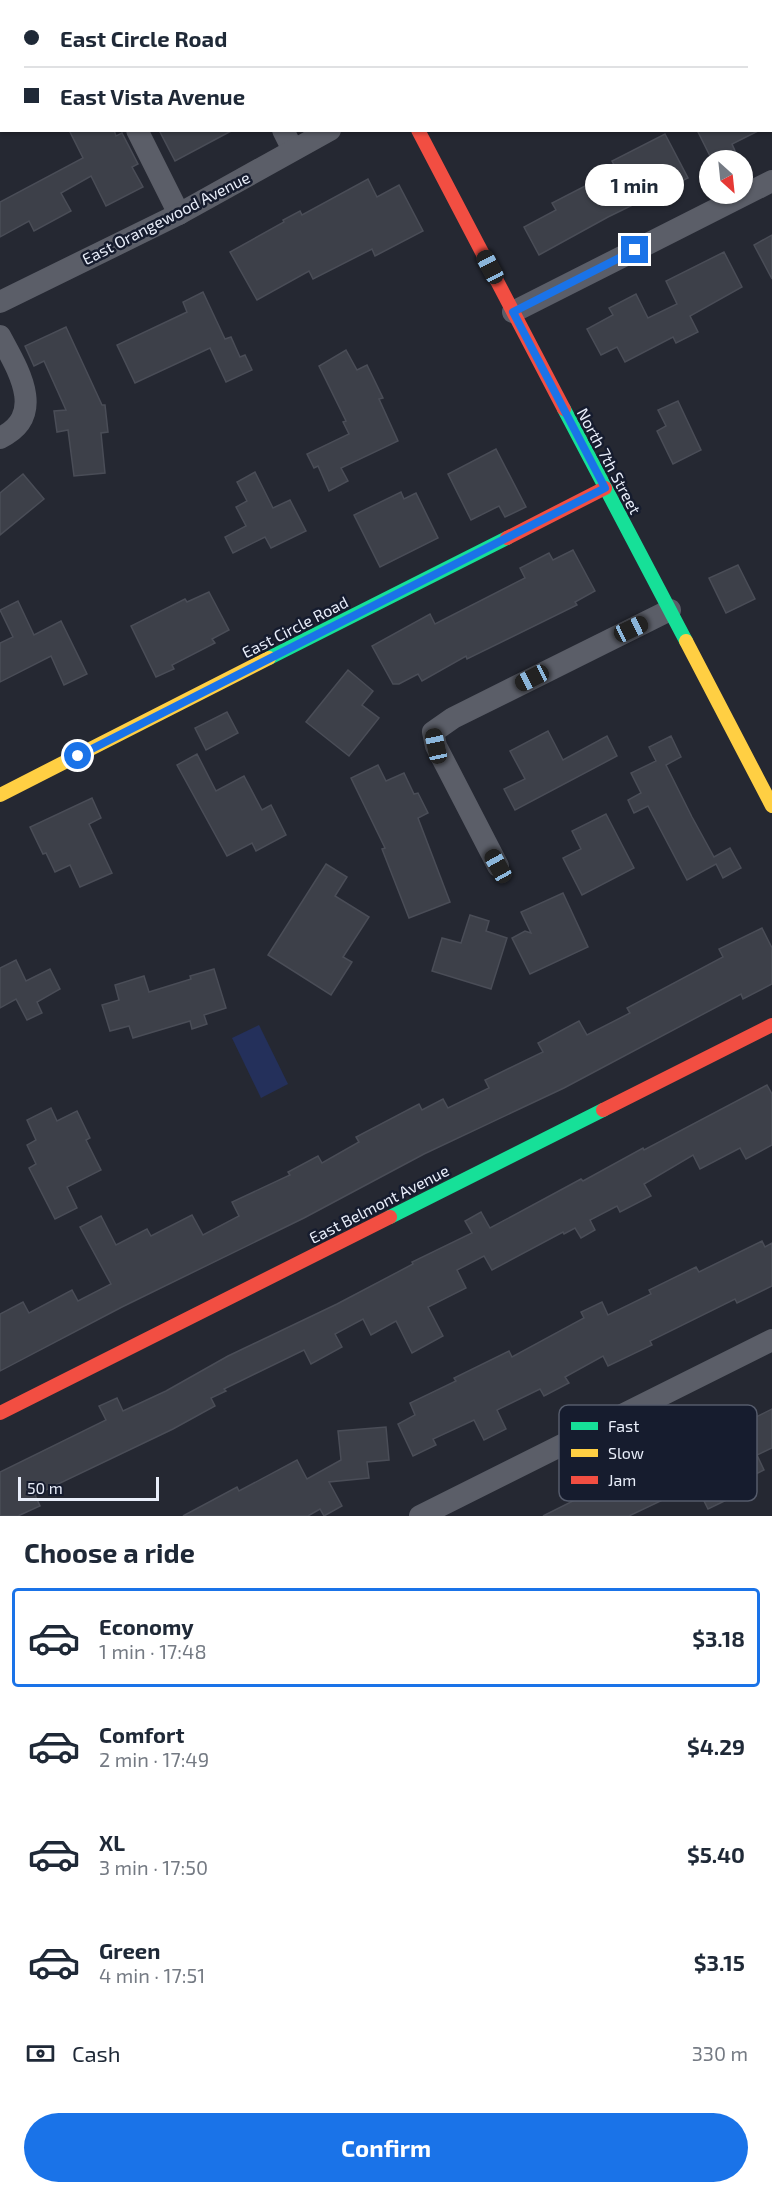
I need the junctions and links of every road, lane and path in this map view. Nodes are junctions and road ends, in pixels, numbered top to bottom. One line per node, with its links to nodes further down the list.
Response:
1 (138, 132): 6 (street)
2 (322, 132): 4 (street, East Orangewood Avenue)
3 (419, 132): 8 (street, North 7th Street)
4 (288, 140): 6 (street, East Orangewood Avenue)
5 (772, 181): 8 (street)
6 (179, 214): 7 (street, East Orangewood Avenue)
7 (0, 302)
8 (513, 312): 11 (street, North 7th Street)
9 (0, 336): 10 (street)
10 (0, 438)
11 (605, 488): 12 (street, North 7th Street); 13 (street, East Circle Road)
12 (670, 610): 14 (street, North 7th Street); 15 (street)
13 (0, 795)
14 (772, 806)
15 (498, 866)
16 (772, 1025): 19 (street, East Belmont Avenue)
17 (772, 1340): 18 (street)
18 (642, 1405)
19 (0, 1413)
20 (559, 1446): 21 (street)
21 (420, 1516)

